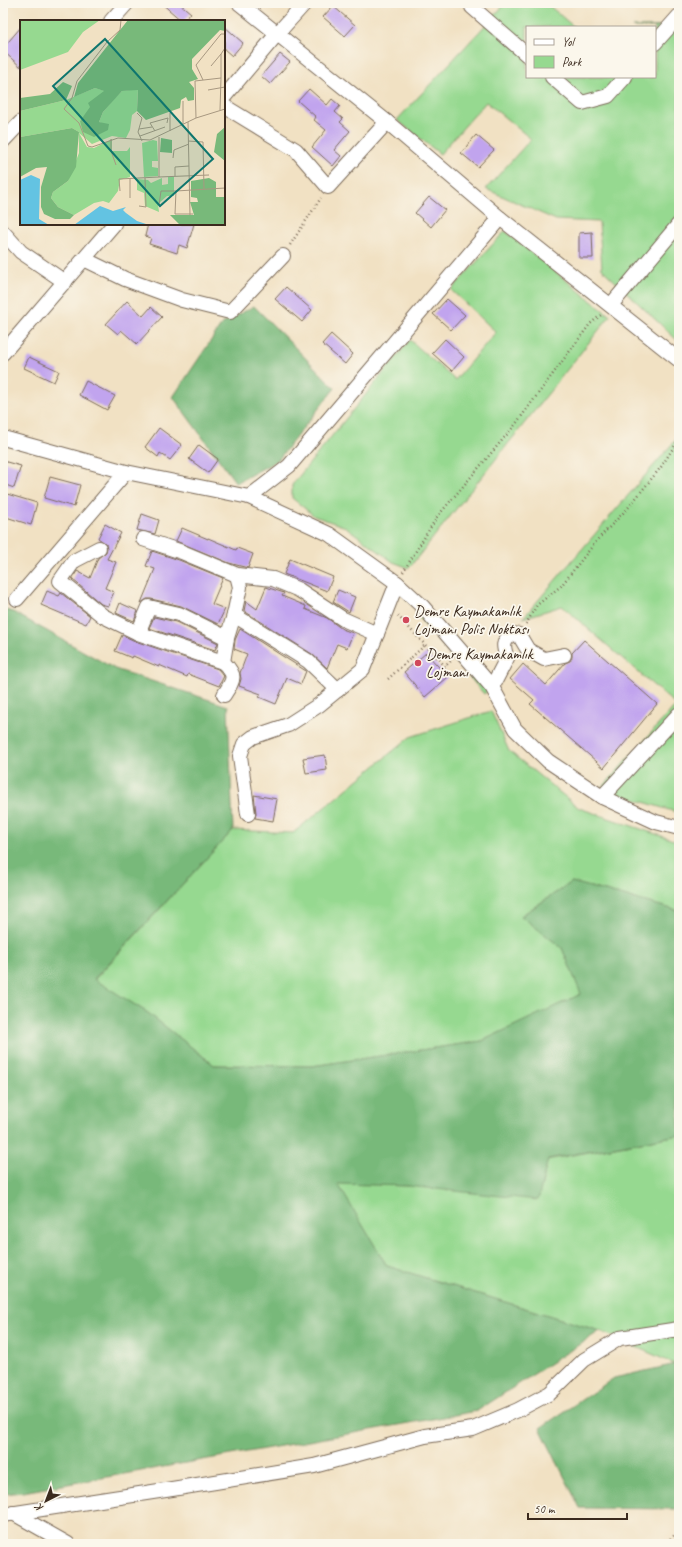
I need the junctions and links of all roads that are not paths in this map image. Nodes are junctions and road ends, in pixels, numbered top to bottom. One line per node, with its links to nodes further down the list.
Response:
1 (127, 3): 6 (street)
2 (239, 3): 7 (street)
3 (305, 3): 7 (street)
4 (473, 4): 9 (street)
5 (679, 16): 8 (street)
6 (113, 20)
7 (277, 34): 12 (street); 14 (street)
8 (656, 43)
9 (526, 54)
10 (553, 78): 11 (street)
11 (624, 78)
12 (225, 96)
13 (225, 107): 14 (street)
14 (387, 122): 17 (street)
15 (20, 123): 16 (street)
16 (3, 141)
17 (500, 218): 24 (street); 29 (street)
18 (679, 224): 24 (street)
19 (113, 225): 22 (street)
20 (3, 232): 23 (street)
21 (283, 256): 22 (street)
22 (84, 259): 23 (street)
23 (65, 282): 25 (street)
24 (612, 305): 26 (street)
25 (3, 353)
26 (679, 360)
27 (3, 438): 28 (street)
28 (126, 472): 29 (street); 34 (street)
29 (249, 497): 33 (street)
30 (143, 539): 32 (street)
31 (99, 548): 36 (street)
32 (237, 575): 35 (street); 37 (street)
33 (397, 583): 37 (street); 41 (street)
34 (17, 599)
35 (234, 615): 38 (street); 42 (street)
36 (138, 634): 38 (street); 40 (street)
37 (377, 634): 42 (street)
38 (227, 638): 40 (street)
39 (564, 655): 41 (street)
40 (223, 662): 43 (street)
41 (492, 687): 45 (street)
42 (338, 690): 46 (street)
43 (224, 694)
44 (679, 714): 45 (street)
45 (602, 797): 47 (street)
46 (248, 814)
47 (679, 828)
48 (679, 1328): 49 (street)
49 (8, 1514): 50 (street)
50 (68, 1544)

